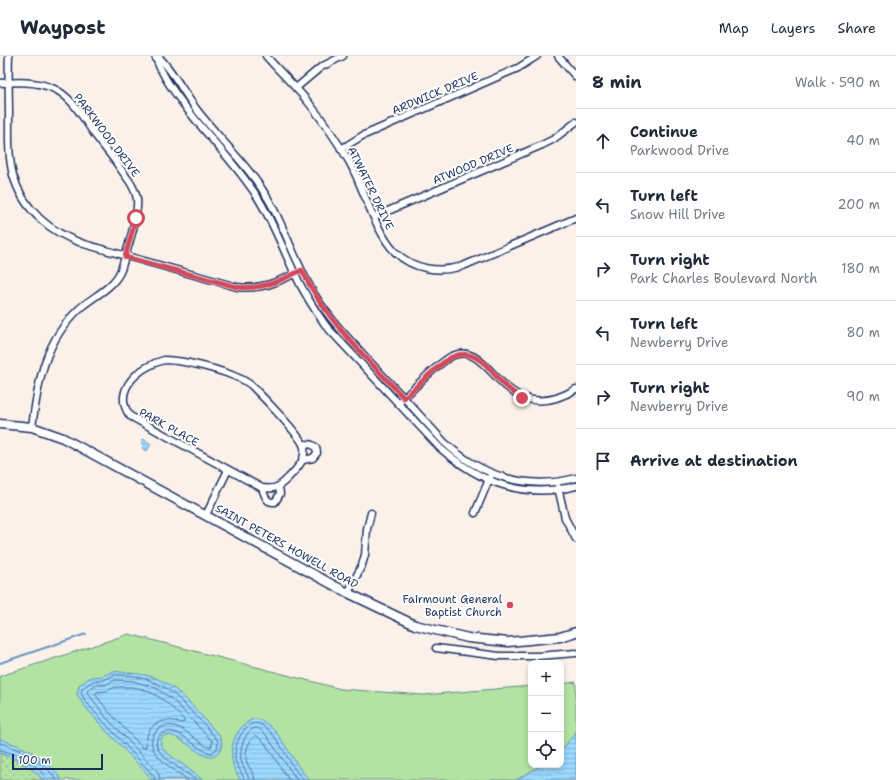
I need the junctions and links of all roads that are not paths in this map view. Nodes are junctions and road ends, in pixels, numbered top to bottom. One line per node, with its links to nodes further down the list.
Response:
1 (9, 56): 8 (street)
2 (157, 56): 13 (street); 14 (street)
3 (266, 56): 10 (street, ATWATER DRIVE)
4 (343, 56): 10 (street)
5 (537, 56): 12 (street, ARDWICK DRIVE)
6 (558, 56): 7 (street)
7 (576, 77)
8 (8, 82): 9 (street, PARKWOOD DRIVE); 17 (street); 17 (street, PARKWOOD DRIVE)
9 (0, 83)
10 (296, 88): 12 (street, ATWATER DRIVE)
11 (576, 122): 15 (street, ATWOOD DRIVE)
12 (341, 149): 15 (street, ATWATER DRIVE)
13 (249, 171): 14 (street); 18 (street)
14 (243, 176): 19 (street)
15 (374, 217): 16 (street, ATWATER DRIVE)
16 (576, 218)
17 (125, 257): 19 (street); 24 (street, PARKWOOD DRIVE)
18 (302, 270): 19 (street); 21 (street)
19 (295, 274): 22 (street)
20 (576, 389): 21 (street)
21 (404, 398): 22 (street); 28 (street)
22 (398, 403): 30 (street)
23 (0, 424): 24 (main road, SAINT PETERS HOWELL ROAD)
24 (32, 427): 38 (main road, SAINT PETERS HOWELL ROAD)
25 (303, 444): 26 (street); 26 (street, PARK PLACE); 27 (street, PARK PLACE)
26 (303, 460): 33 (street, PARK PLACE)
27 (228, 470): 34 (street, PARK PLACE); 38 (street)
28 (491, 474): 30 (street); 31 (street)
29 (576, 478): 31 (street)
30 (488, 480): 35 (street); 37 (street)
31 (558, 482): 35 (street)
32 (576, 486): 35 (street)
33 (279, 487): 34 (street); 34 (street, PARK PLACE)
34 (262, 488)
35 (558, 490): 39 (street)
36 (371, 513): 40 (street)
37 (475, 513)
38 (206, 515): 40 (main road, SAINT PETERS HOWELL ROAD)
39 (576, 539)
40 (348, 593): 41 (main road, SAINT PETERS HOWELL ROAD)
41 (576, 632)
42 (436, 648): 43 (street)
43 (576, 653)

